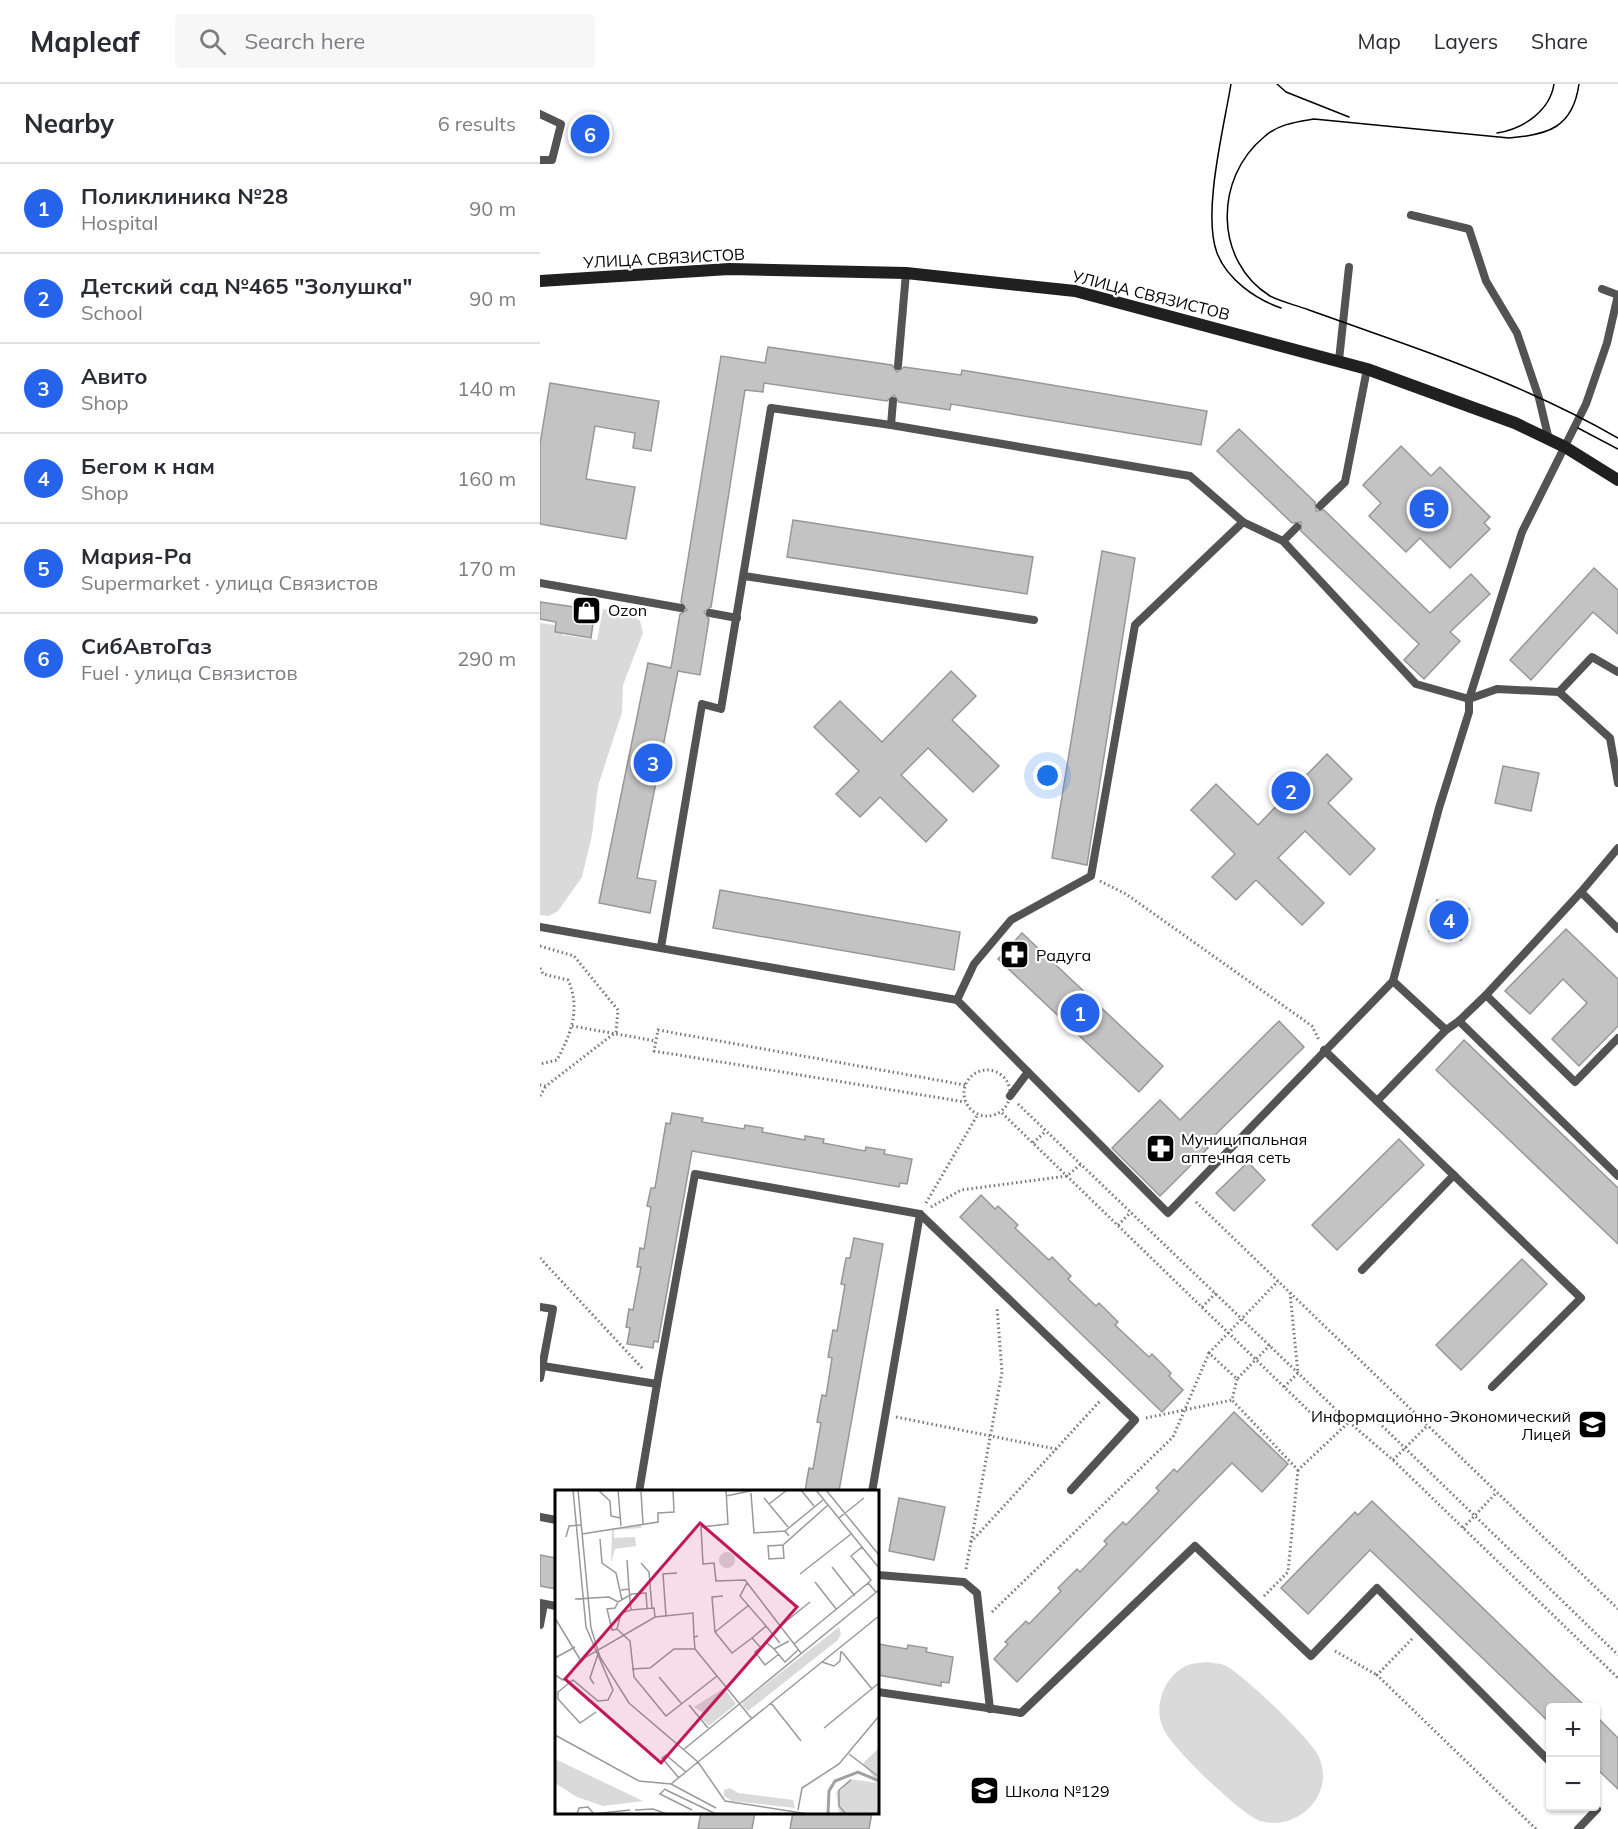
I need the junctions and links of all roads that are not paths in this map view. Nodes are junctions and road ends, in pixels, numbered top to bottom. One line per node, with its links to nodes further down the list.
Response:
1 (540, 114): 2 (lane)
2 (540, 160)
3 (1411, 215): 14 (lane)
4 (1349, 267): 9 (lane)
5 (906, 273): 6 (main road, УЛИЦА СВЯЗИСТОВ); 9 (main road, УЛИЦА СВЯЗИСТОВ); 10 (lane)
6 (540, 281)
7 (1602, 289): 8 (lane)
8 (1618, 295): 15 (lane)
9 (1339, 360): 11 (main road, УЛИЦА СВЯЗИСТОВ)
10 (898, 366)
11 (1368, 369): 14 (main road, УЛИЦА СВЯЗИСТОВ); 17 (lane)
12 (893, 401): 13 (lane)
13 (891, 425): 18 (lane); 21 (lane)
14 (1549, 440): 15 (main road, УЛИЦА СВЯЗИСТОВ)
15 (1564, 447): 16 (main road, УЛИЦА СВЯЗИСТОВ); 29 (lane)
16 (1618, 480)
17 (1320, 506)
18 (1243, 522): 20 (lane); 38 (lane)
19 (1297, 527): 20 (lane)
20 (1283, 541): 29 (lane)
21 (744, 576): 25 (lane); 26 (lane)
22 (540, 583): 23 (lane)
23 (681, 608)
24 (710, 613): 25 (lane)
25 (737, 618): 35 (lane)
26 (1034, 620)
27 (1618, 672): 28 (lane)
28 (1559, 692): 29 (lane); 30 (lane)
29 (1469, 699): 36 (lane)
30 (1618, 783)
31 (1618, 848): 32 (lane)
32 (1581, 892): 34 (lane); 37 (lane)
33 (540, 927): 35 (lane)
34 (1618, 928)
35 (661, 947): 38 (lane)
36 (1393, 981): 40 (lane); 42 (lane)
37 (1486, 994): 39 (lane); 41 (lane)
38 (957, 1000): 43 (lane)
39 (1459, 1021): 40 (lane); 47 (lane)
40 (1446, 1030): 45 (lane)
41 (1618, 1038)
42 (1324, 1050): 43 (lane); 45 (lane)
43 (1028, 1072): 44 (lane)
44 (1010, 1096)
45 (1377, 1101): 46 (lane)
46 (1454, 1175): 49 (lane); 54 (lane)
47 (1618, 1176)
48 (920, 1214): 53 (lane); 56 (lane); 57 (lane)
49 (1362, 1270)
50 (540, 1307): 51 (lane)
51 (543, 1366): 52 (lane); 53 (lane)
52 (540, 1378)
53 (657, 1384): 55 (lane)
54 (1492, 1387)
55 (639, 1490)
56 (872, 1490)
57 (1071, 1491)
58 (540, 1517): 59 (lane)
59 (555, 1520)
60 (879, 1575): 64 (lane)
61 (542, 1604): 62 (lane)
62 (540, 1625)
63 (879, 1692): 64 (lane)
64 (990, 1708): 65 (lane)
65 (1546, 1758)
66 (1595, 1811): 67 (lane)
67 (1578, 1829)

